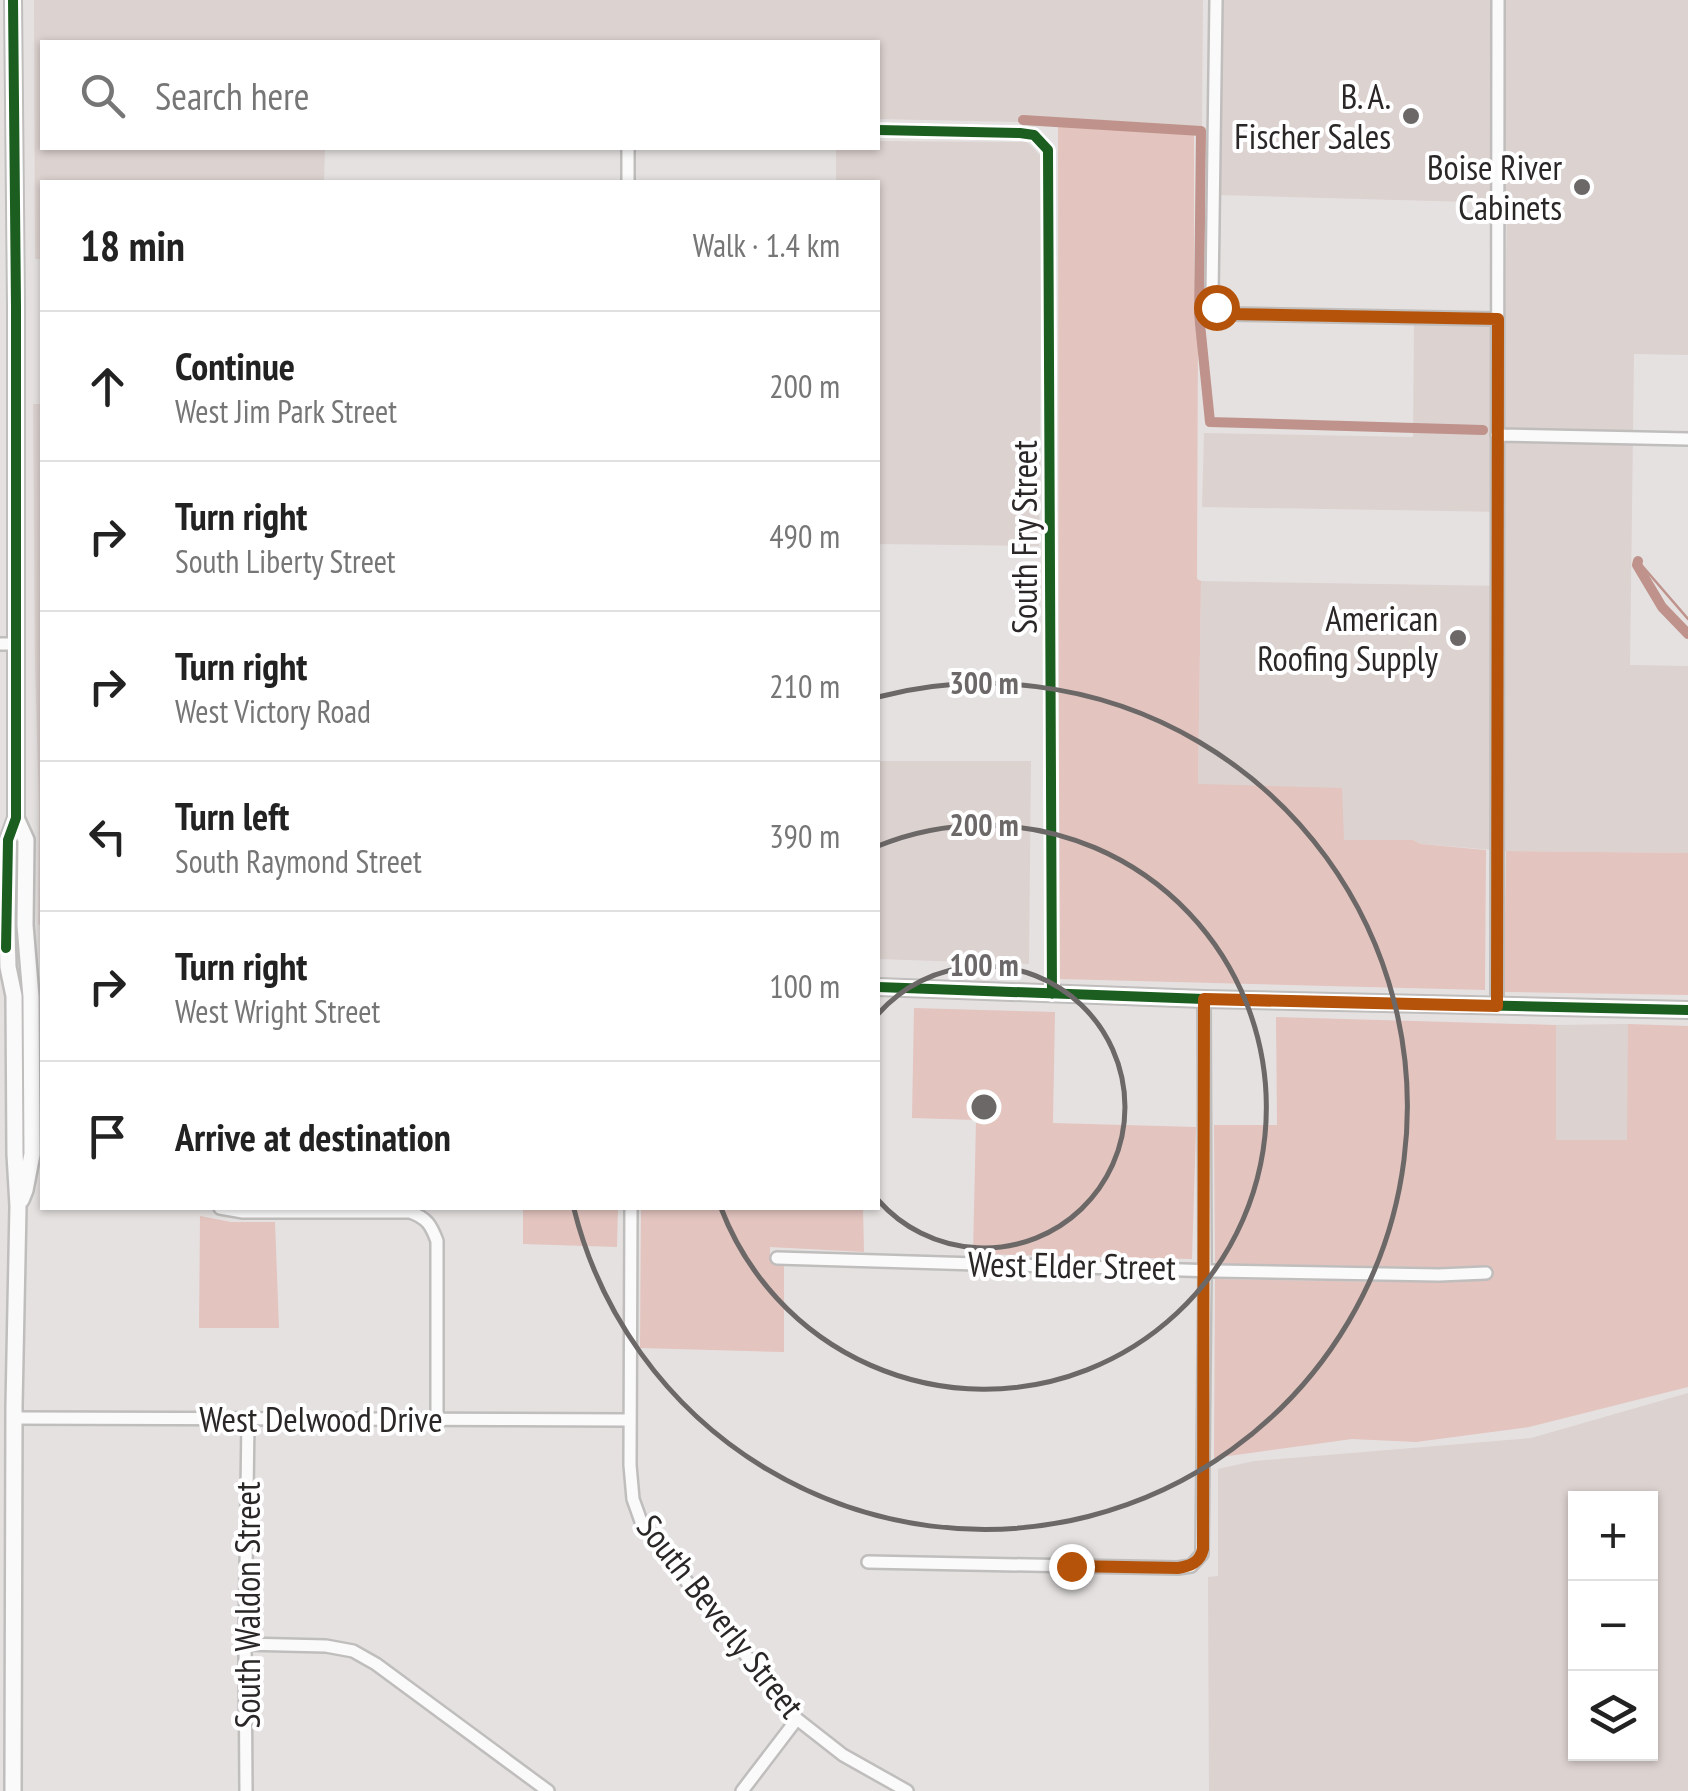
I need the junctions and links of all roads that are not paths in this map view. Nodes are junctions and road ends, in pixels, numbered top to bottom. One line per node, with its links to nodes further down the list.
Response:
1 (13, 0): 10 (main road)
2 (1216, 0): 7 (street)
3 (1498, 0): 7 (street)
4 (880, 130): 17 (street, South Fry Street)
5 (628, 150): 6 (street)
6 (628, 180)
7 (1498, 319): 8 (street)
8 (1497, 435): 9 (street); 19 (street)
9 (1688, 439)
10 (8, 644): 11 (main road)
11 (16, 818): 12 (main road); 13 (main road)
12 (3, 948): 13 (main road); 14 (main road)
13 (35, 949): 15 (main road)
14 (4, 966): 15 (main road); 21 (main road)
15 (36, 968): 22 (main road)
16 (880, 987): 17 (main road)
17 (1052, 994): 18 (main road)
18 (1204, 999): 19 (main road); 27 (street)
19 (1497, 1006): 20 (main road)
20 (1688, 1010)
21 (15, 1122): 22 (main road); 23 (main road)
22 (37, 1154): 23 (main road)
23 (18, 1206): 29 (main road)
24 (232, 1210): 31 (street)
25 (631, 1210): 32 (street, South Beverly Street)
26 (777, 1258): 27 (street, West Elder Street)
27 (1205, 1270): 28 (street, West Elder Street); 33 (street)
28 (1486, 1273)
29 (14, 1418): 30 (street, West Delwood Drive); 36 (main road)
30 (248, 1418): 31 (street, West Delwood Drive); 34 (street, South Waldon Street)
31 (437, 1420): 32 (street, West Delwood Drive)
32 (629, 1420): 35 (street, South Beverly Street)
33 (868, 1562)
34 (245, 1644): 37 (street, South Waldon Street); 38 (street)
35 (797, 1719): 39 (street); 40 (street, South Beverly Street)
36 (13, 1791)
37 (246, 1791)
38 (548, 1791)
39 (742, 1791)
40 (906, 1791)

